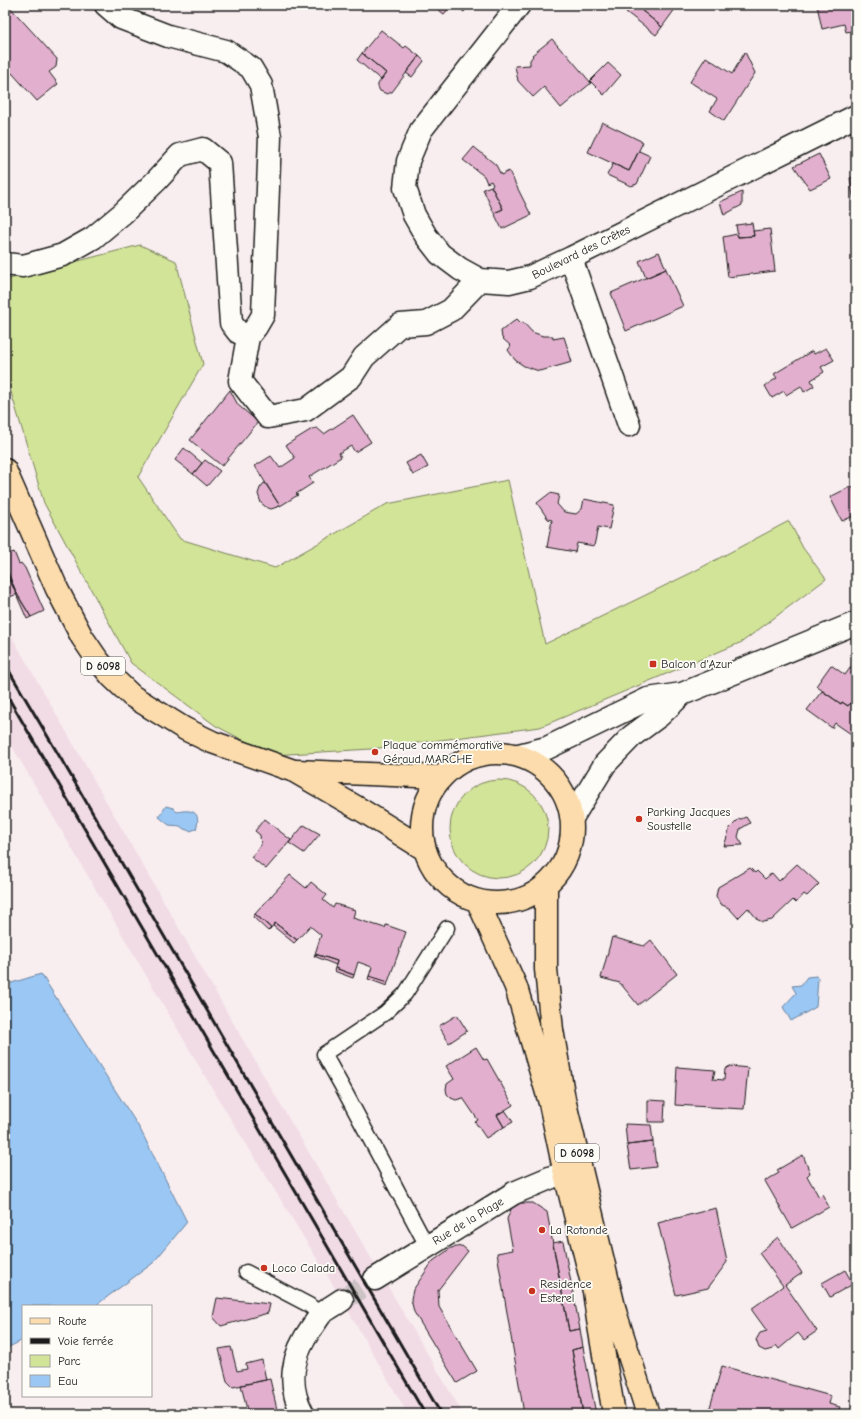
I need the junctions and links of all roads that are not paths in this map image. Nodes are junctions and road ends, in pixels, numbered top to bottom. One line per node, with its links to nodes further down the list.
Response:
1 (106, 5): 7 (street)
2 (519, 5): 6 (street, Boulevard des Crêtes)
3 (856, 116): 4 (street, Boulevard des Crêtes)
4 (571, 258): 6 (street, Boulevard des Crêtes); 8 (street)
5 (5, 264): 7 (street)
6 (480, 280): 7 (street)
7 (248, 337)
8 (629, 425)
9 (5, 470): 13 (main road, D 6098)
10 (856, 623): 11 (street)
11 (682, 694): 12 (street); 15 (street)
12 (518, 755): 14 (main road); 15 (main road)
13 (294, 771): 14 (main road, D 6098); 16 (main road, D 6098)
14 (441, 777): 16 (main road)
15 (572, 818): 17 (main road)
16 (424, 849): 18 (main road)
17 (546, 886): 18 (main road); 30 (main road, D 6098)
18 (478, 902): 20 (main road, D 6098)
19 (447, 928): 21 (lane)
20 (566, 1174): 21 (street, Rue de la Plage); 26 (main road, D 6098)
21 (427, 1246): 23 (street, Rue de la Plage)
22 (246, 1272): 25 (lane)
23 (375, 1279)
24 (342, 1300): 25 (street)
25 (321, 1315): 27 (street)
26 (598, 1320): 28 (main road, D 6098); 29 (main road, D 6098)
27 (303, 1414)
28 (614, 1414)
29 (623, 1414)
30 (648, 1414)

